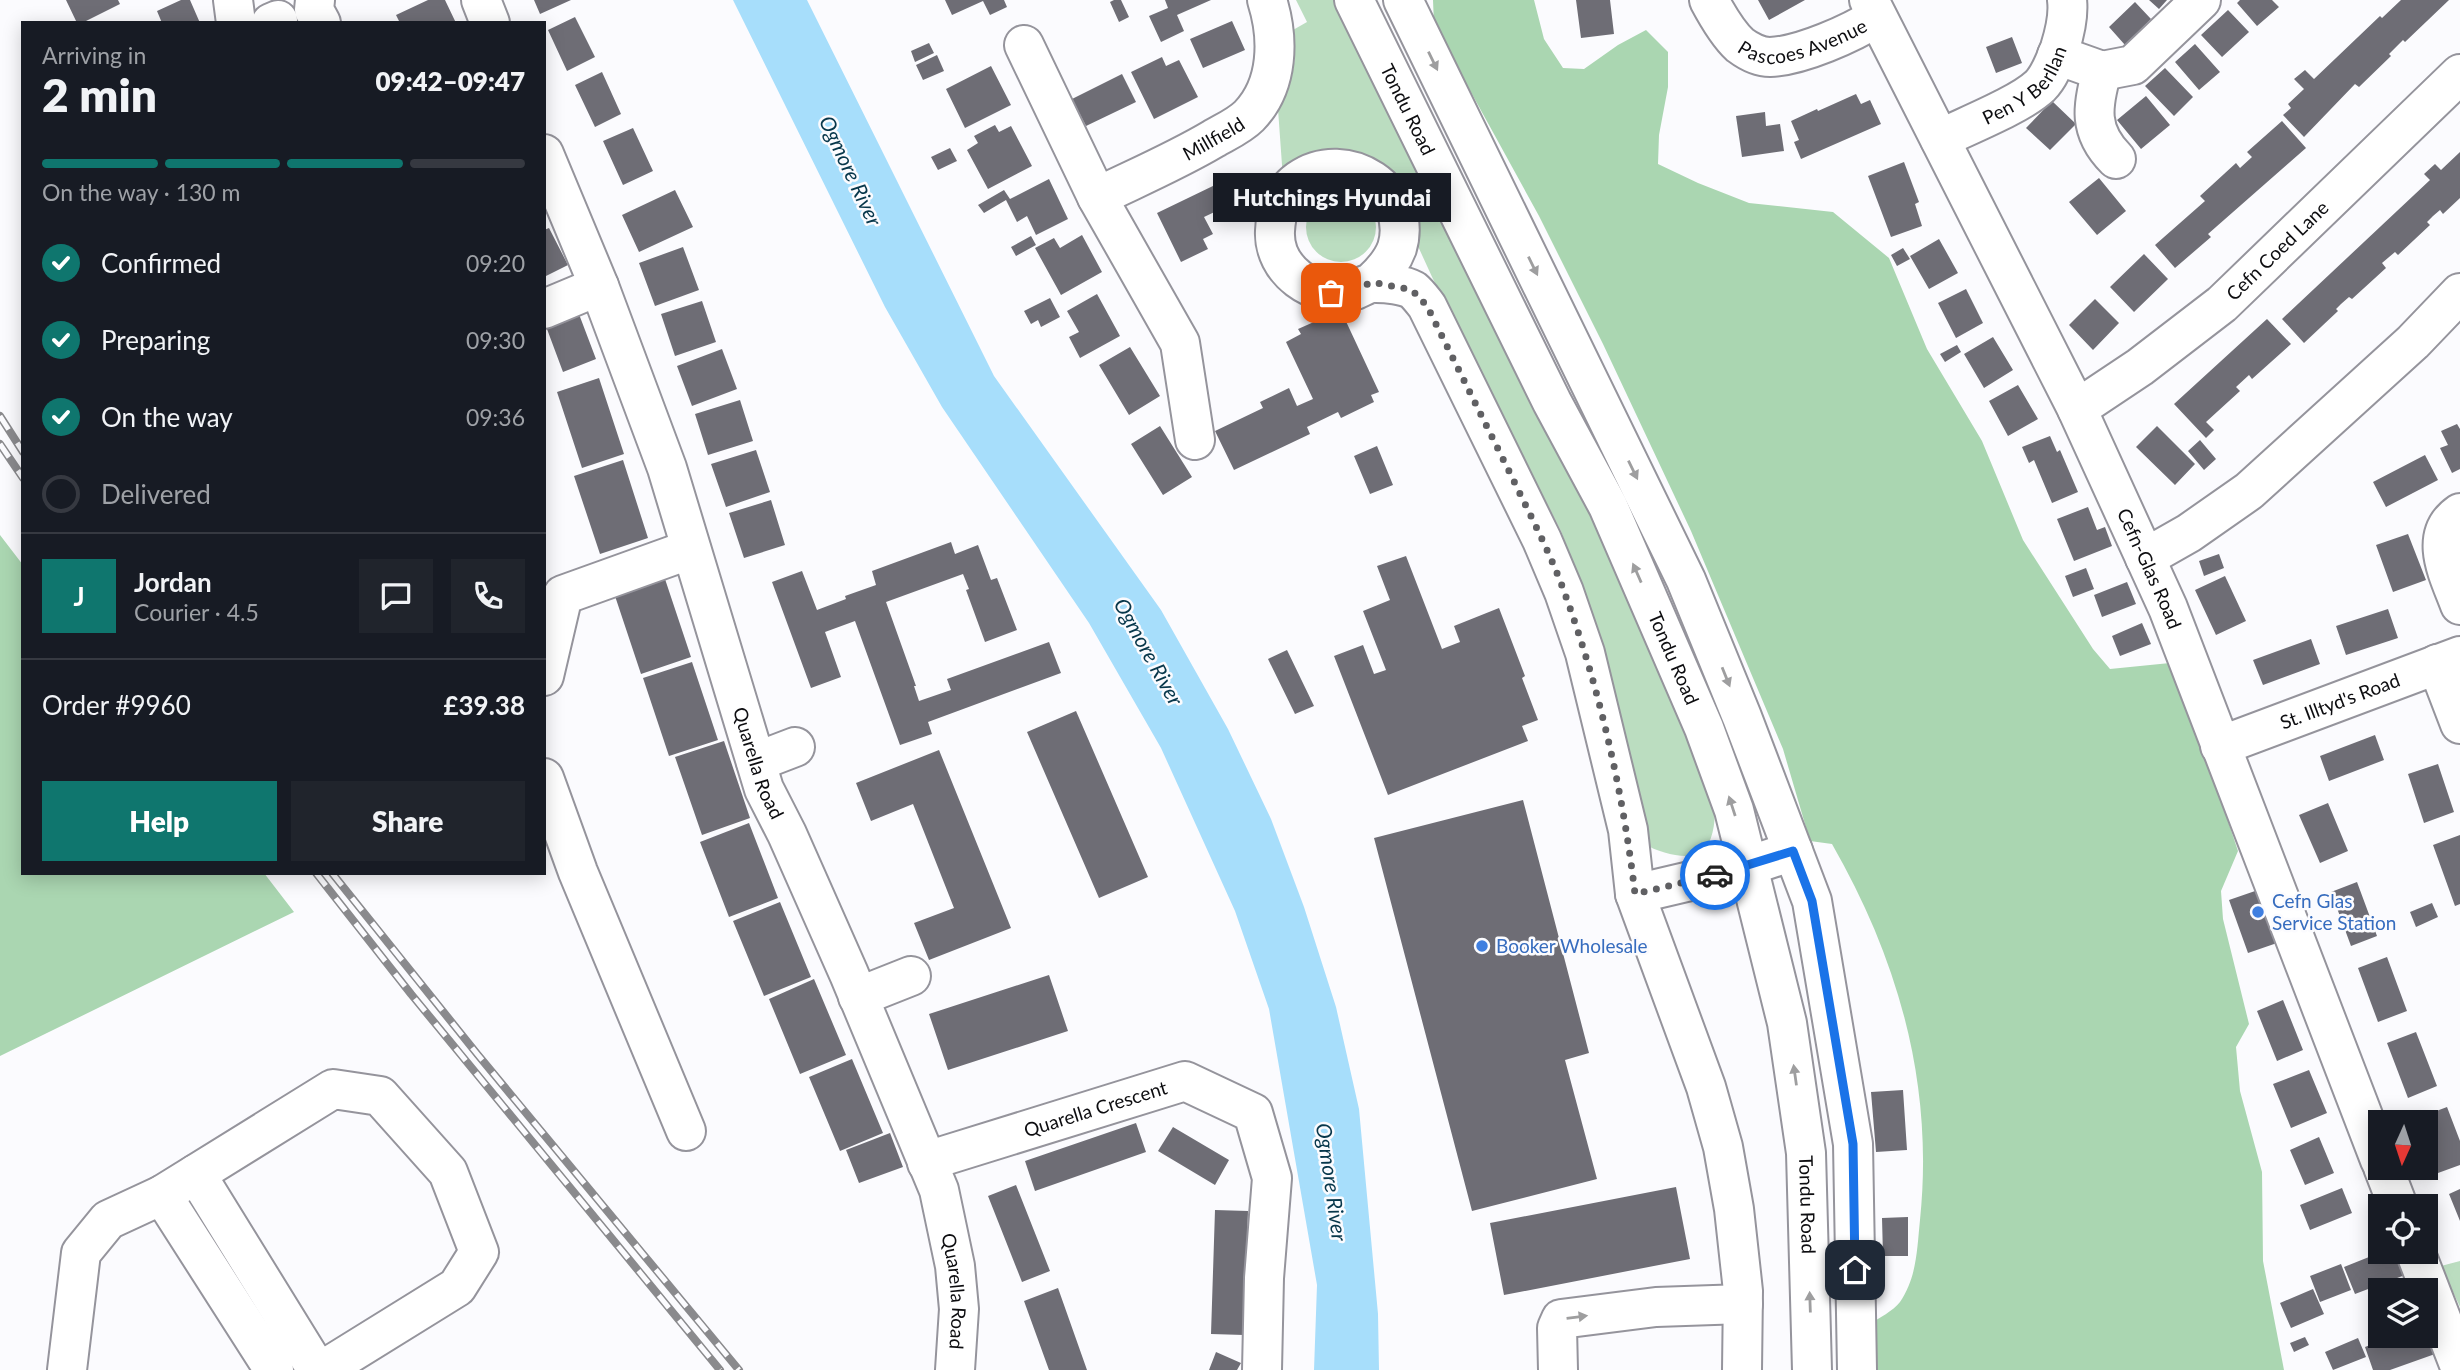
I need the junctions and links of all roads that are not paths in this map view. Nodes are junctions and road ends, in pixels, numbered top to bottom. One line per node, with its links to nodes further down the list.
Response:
1 (233, 0): 11 (street)
2 (315, 0): 12 (street)
3 (481, 0): 13 (street)
4 (1354, 0): 40 (street, Tondu Road, one-way to 4)
5 (1403, 0): 39 (street, one-way to 39)
6 (1709, 0): 9 (street, Pascoes Avenue)
7 (2067, 0): 15 (street, Pen Y Berllan)
8 (2201, 0): 16 (street)
9 (1873, 8): 18 (street, Cefn-Glas Road)
10 (1270, 17): 21 (street, Millfield)
11 (236, 21)
12 (320, 21)
13 (489, 21)
14 (1024, 45): 21 (street)
15 (2057, 55): 16 (street); 18 (street, Pen Y Berllan)
16 (2102, 71): 20 (street)
17 (2460, 74): 26 (street, Cefn Coed Lane)
18 (1940, 139): 26 (street, Cefn-Glas Road)
19 (546, 158): 23 (street, Quarella Road)
20 (2116, 159)
21 (1097, 197): 27 (street)
22 (1372, 282): 41 (street)
23 (599, 286): 25 (street); 29 (street, Quarella Road)
24 (2460, 293): 30 (street)
25 (546, 308)
26 (2077, 409): 30 (street, Cefn-Glas Road)
27 (1195, 440)
28 (2460, 513): 31 (street)
29 (691, 549): 33 (street); 37 (street, Quarella Road)
30 (2145, 558): 35 (street, Cefn-Glas Road)
31 (2460, 605)
32 (2448, 660): 34 (street); 35 (street, St. Illtyd's Road)
33 (546, 667)
34 (2460, 724)
35 (2220, 746): 44 (street, Cefn-Glas Road)
36 (795, 747): 37 (street)
37 (756, 762): 43 (street, Quarella Road)
38 (546, 783): 45 (street)
39 (1793, 851): 40 (street); 61 (street)
40 (1747, 866): 41 (street); 60 (street, Tondu Road, one-way to 40)
41 (1635, 894): 50 (street)
42 (911, 976): 43 (street)
43 (858, 997): 46 (street, Quarella Road)
44 (2368, 1129)
45 (686, 1131)
46 (928, 1163): 56 (street, Quarella Road); 57 (street, Quarella Crescent)
47 (196, 1174): 48 (street); 54 (street); 55 (street)
48 (162, 1195): 52 (street); 53 (street)
49 (2420, 1264): 51 (street)
50 (1743, 1304): 58 (street, one-way to 50); 59 (street)
51 (2460, 1367)
52 (67, 1370)
53 (274, 1370)
54 (317, 1370)
55 (323, 1370)
56 (955, 1370)
57 (1262, 1370)
58 (1558, 1370)
59 (1742, 1370)
60 (1812, 1370)
61 (1857, 1370)

